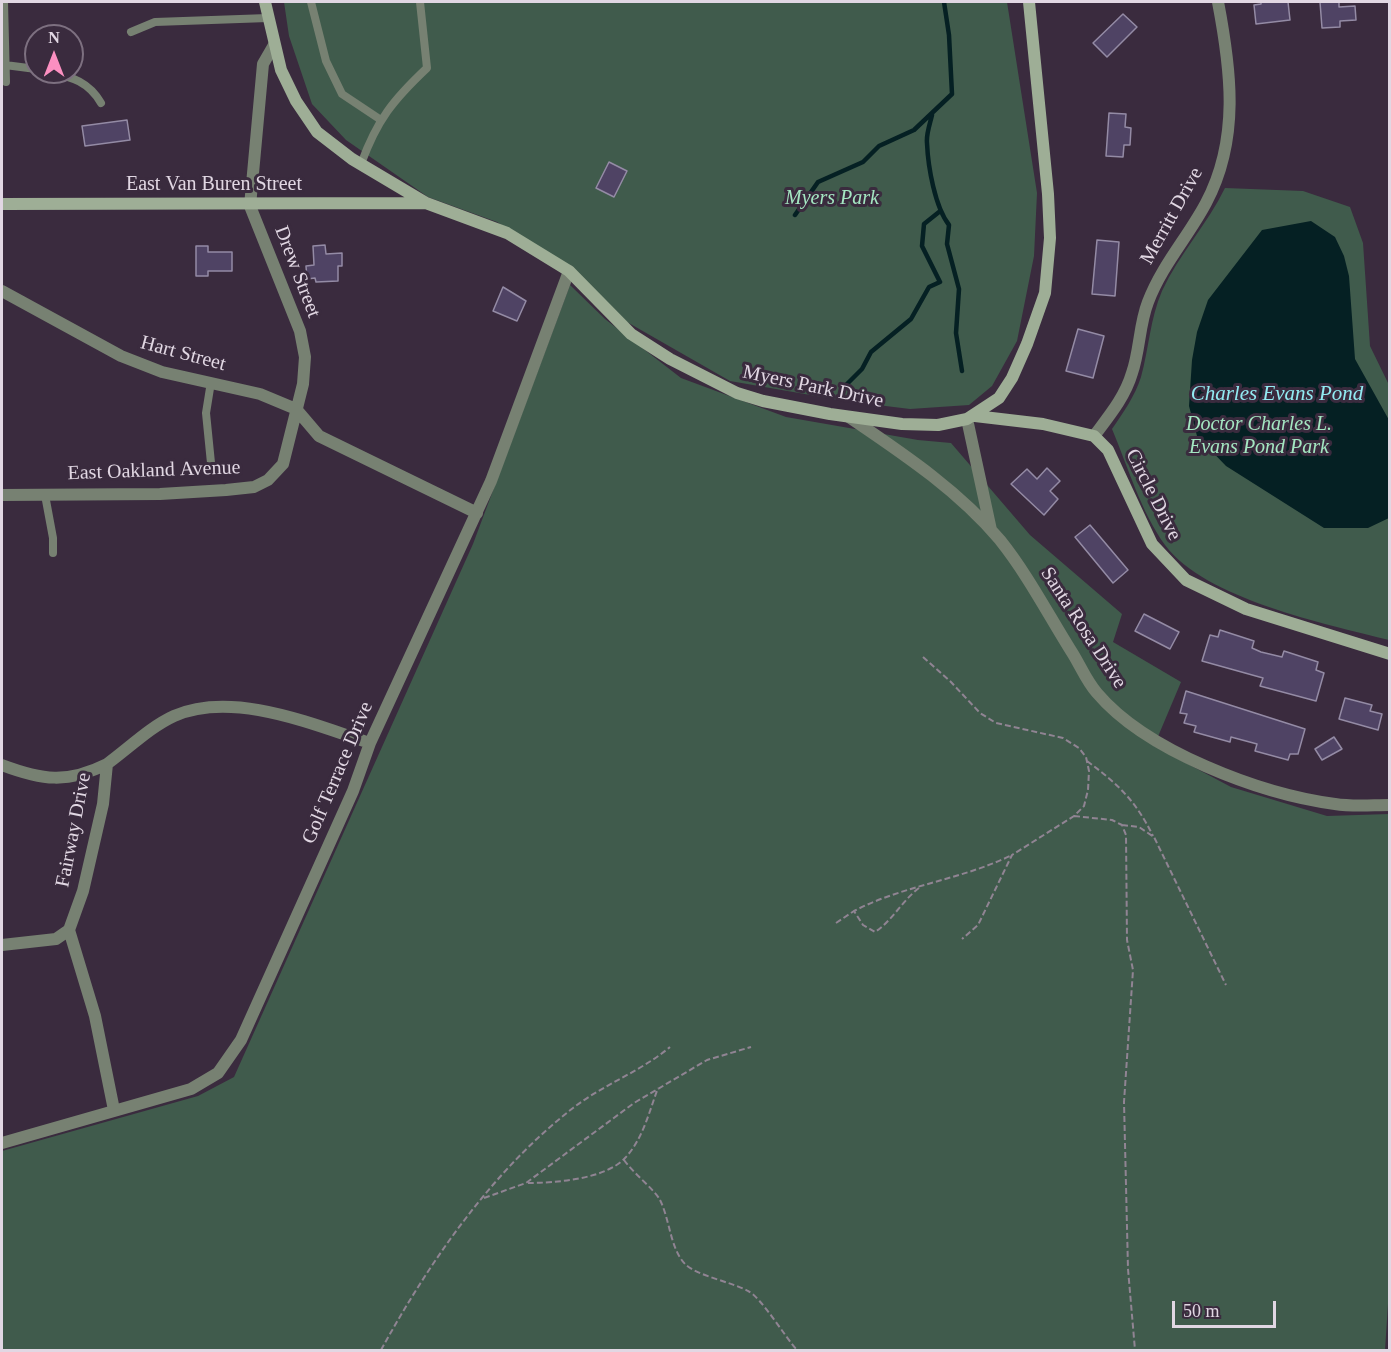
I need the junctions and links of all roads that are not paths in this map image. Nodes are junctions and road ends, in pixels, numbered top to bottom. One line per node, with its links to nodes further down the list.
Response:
1 (4, 2): 10 (lane)
2 (265, 2): 7 (street, Myers Park Drive)
3 (311, 2): 15 (lane)
4 (418, 2): 15 (lane)
5 (1029, 2): 25 (street, Myers Park Drive)
6 (1218, 2): 26 (street, Merritt Drive)
7 (268, 18): 8 (lane); 9 (street, Myers Park Drive)
8 (131, 32)
9 (274, 45): 16 (street, Myers Park Drive); 19 (street, Drew Street)
10 (5, 65): 11 (lane); 12 (lane)
11 (24, 67)
12 (6, 82)
13 (84, 84): 14 (lane)
14 (101, 103)
15 (381, 120): 16 (lane)
16 (361, 164): 17 (street, Myers Park Drive)
17 (426, 203): 19 (street, East Van Buren Street); 20 (street, Myers Park Drive)
18 (2, 204): 19 (street, East Van Buren Street)
19 (250, 206): 23 (street, Drew Street)
20 (569, 271): 24 (street, Myers Park Drive); 30 (street, Golf Terrace Drive)
21 (2, 291): 22 (street, Hart Street)
22 (211, 382): 23 (street, Hart Street); 27 (lane)
23 (296, 409): 29 (street, East Oakland Avenue); 30 (street)
24 (849, 417): 25 (street, Myers Park Drive); 31 (street, Santa Rosa Drive)
25 (971, 418): 26 (street); 31 (street, Santa Rosa Drive)
26 (1094, 436): 33 (street, Circle Drive)
27 (211, 463)
28 (2, 495): 29 (street, East Oakland Avenue)
29 (45, 495): 32 (lane)
30 (477, 513): 34 (street, Golf Terrace Drive)
31 (991, 531): 37 (street, Santa Rosa Drive)
32 (53, 553)
33 (1389, 654)
34 (370, 743): 35 (street, Fairway Drive); 40 (street, Golf Terrace Drive)
35 (107, 764): 36 (street); 38 (street, Fairway Drive)
36 (2, 765)
37 (1389, 805)
38 (69, 930): 39 (street); 40 (street)
39 (2, 945)
40 (114, 1110): 41 (street, Golf Terrace Drive)
41 (2, 1143)

